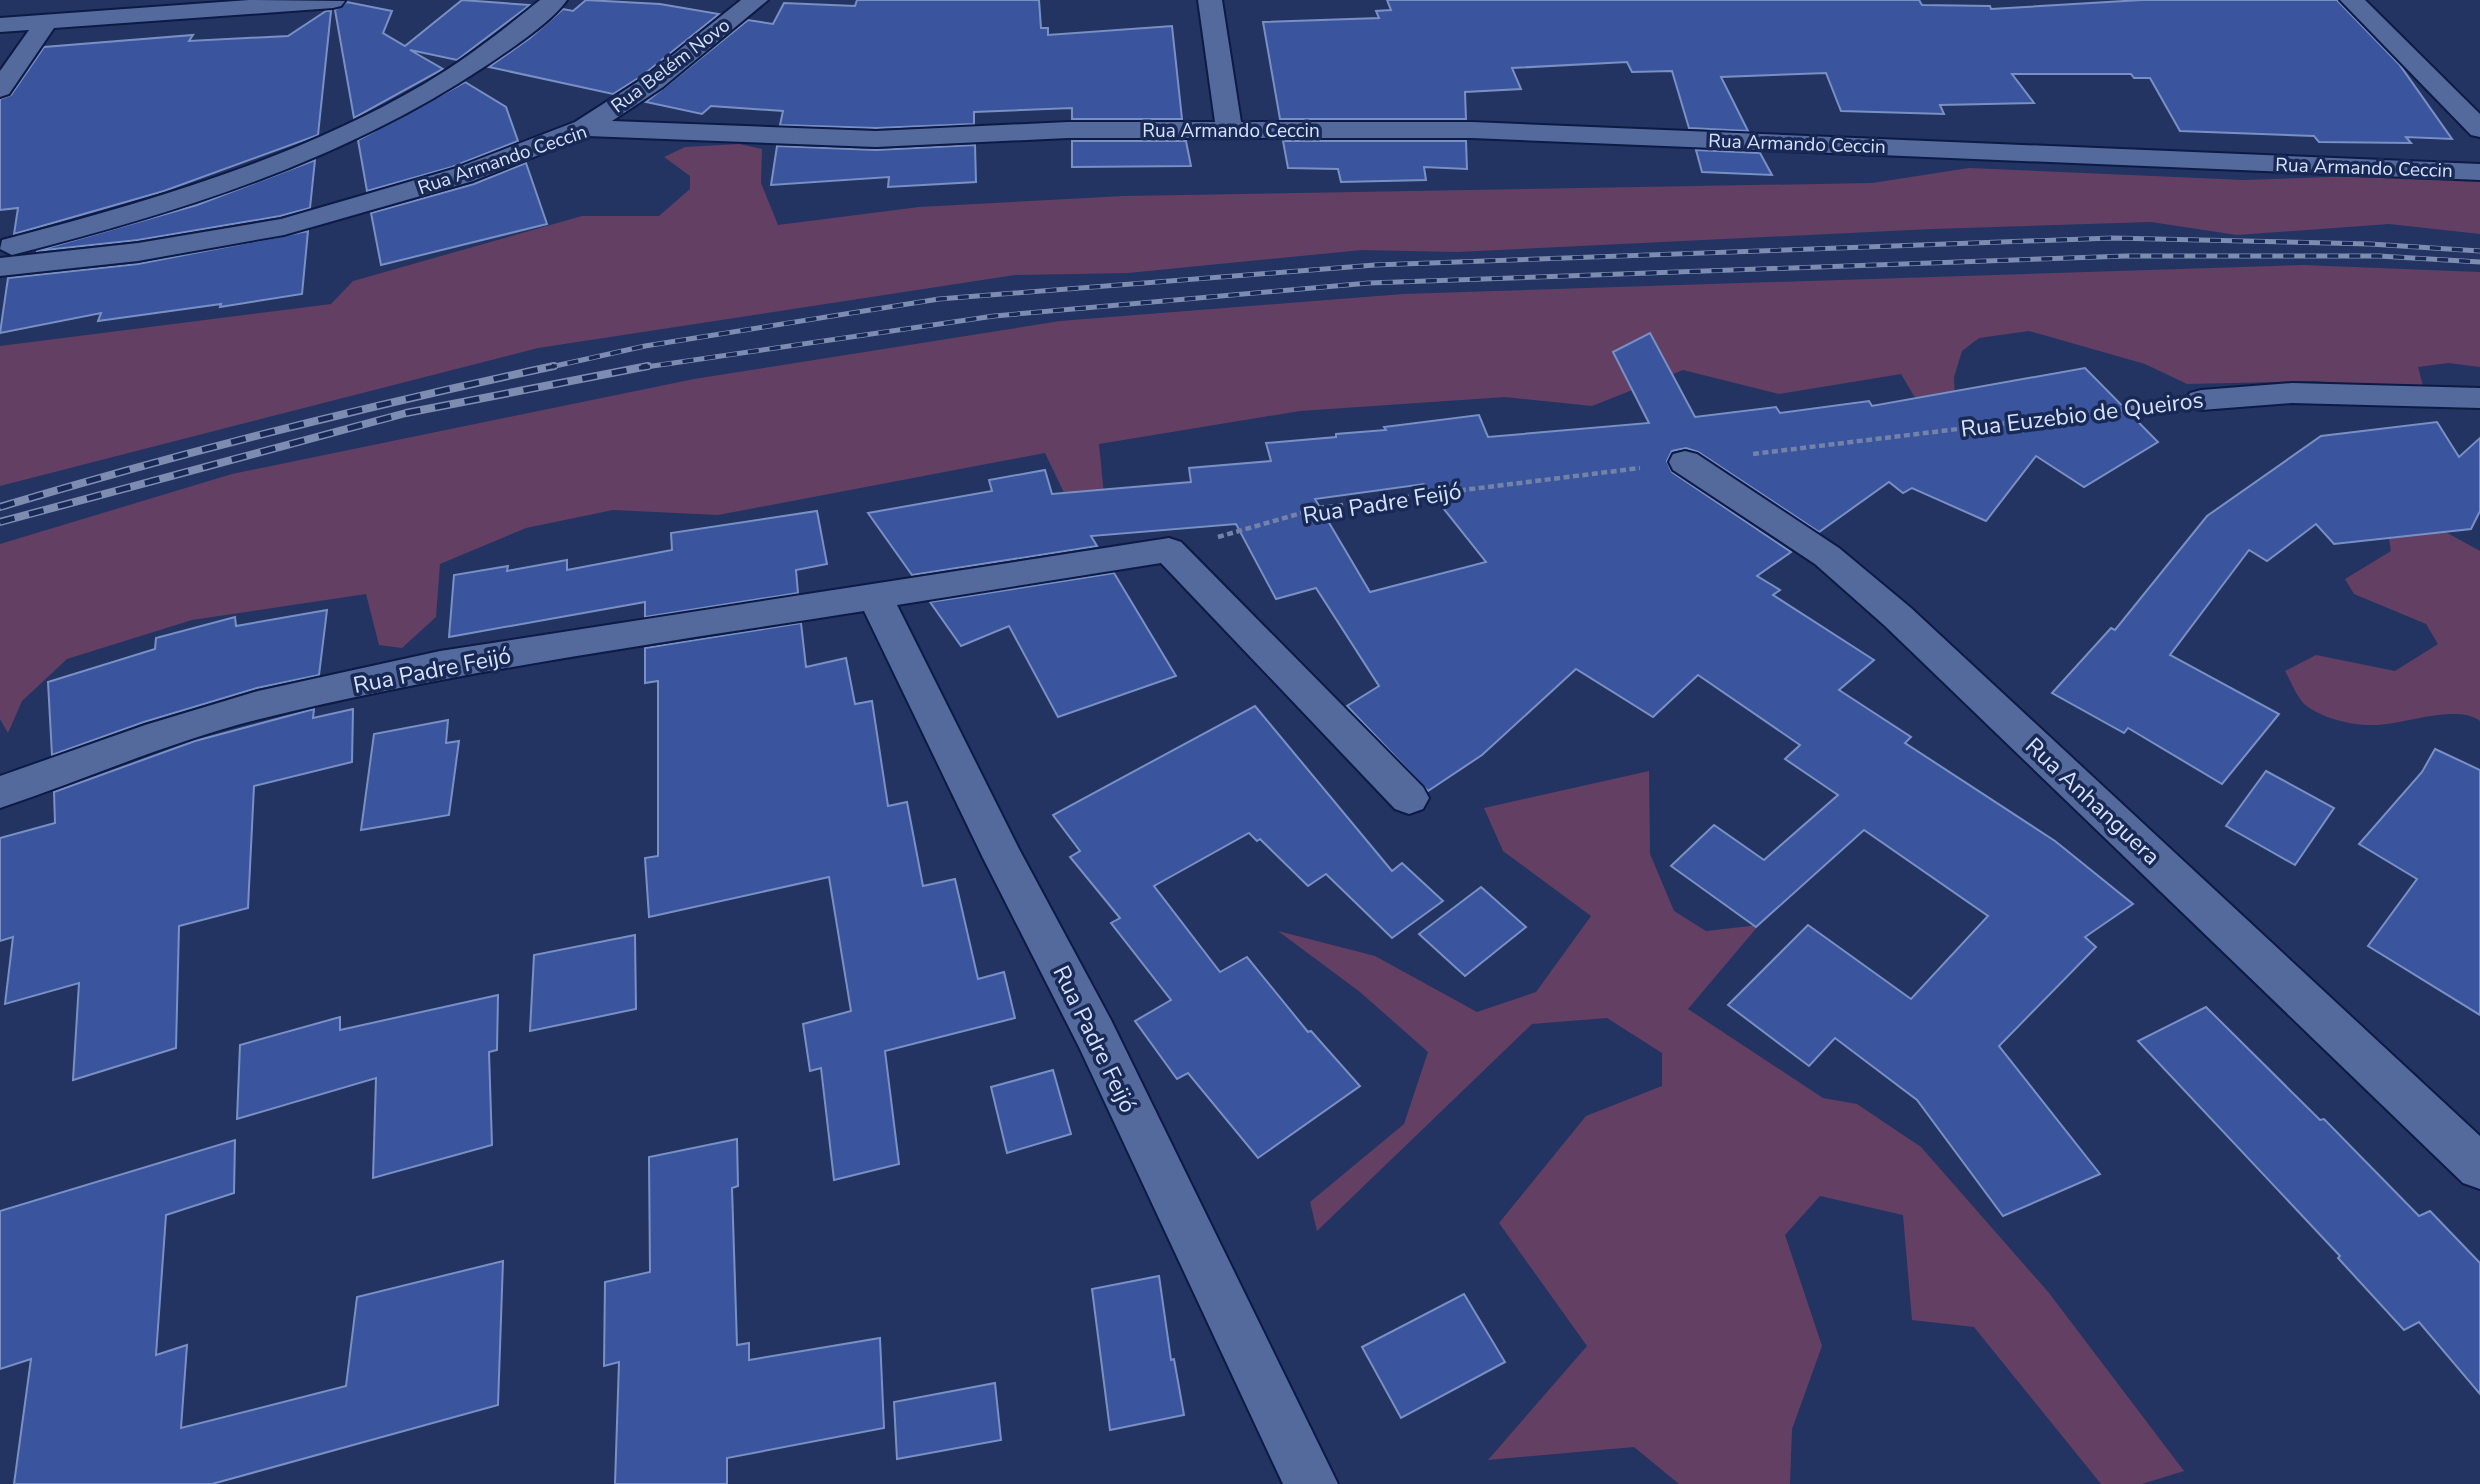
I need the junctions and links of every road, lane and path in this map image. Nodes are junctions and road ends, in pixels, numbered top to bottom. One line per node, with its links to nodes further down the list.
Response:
1 (555, 0): 13 (street)
2 (756, 0): 9 (street, Rua Belém Novo)
3 (1210, 0): 11 (street)
4 (2352, 0): 10 (street)
5 (333, 1): 6 (street)
6 (47, 22): 7 (street); 8 (street)
7 (0, 25)
8 (0, 89)
9 (584, 128): 11 (street, Rua Armando Ceccin); 14 (street, Rua Armando Ceccin)
10 (2480, 129)
11 (1229, 130): 12 (street, Rua Armando Ceccin)
12 (2480, 172)
13 (0, 249)
14 (0, 267)
15 (2480, 398): 16 (street, Rua Euzebio de Queiros)
16 (2201, 400): 17 (path, Rua Euzebio de Queiros)
17 (1685, 462): 18 (path, Rua Padre Feijó); 22 (street, Rua Anhanguera)
18 (1169, 550): 19 (street, Rua Padre Feijó); 21 (street)
19 (875, 597): 20 (street, Rua Padre Feijó); 23 (street, Rua Padre Feijó)
20 (0, 792)
21 (1409, 798)
22 (2480, 1167)
23 (1311, 1484)

